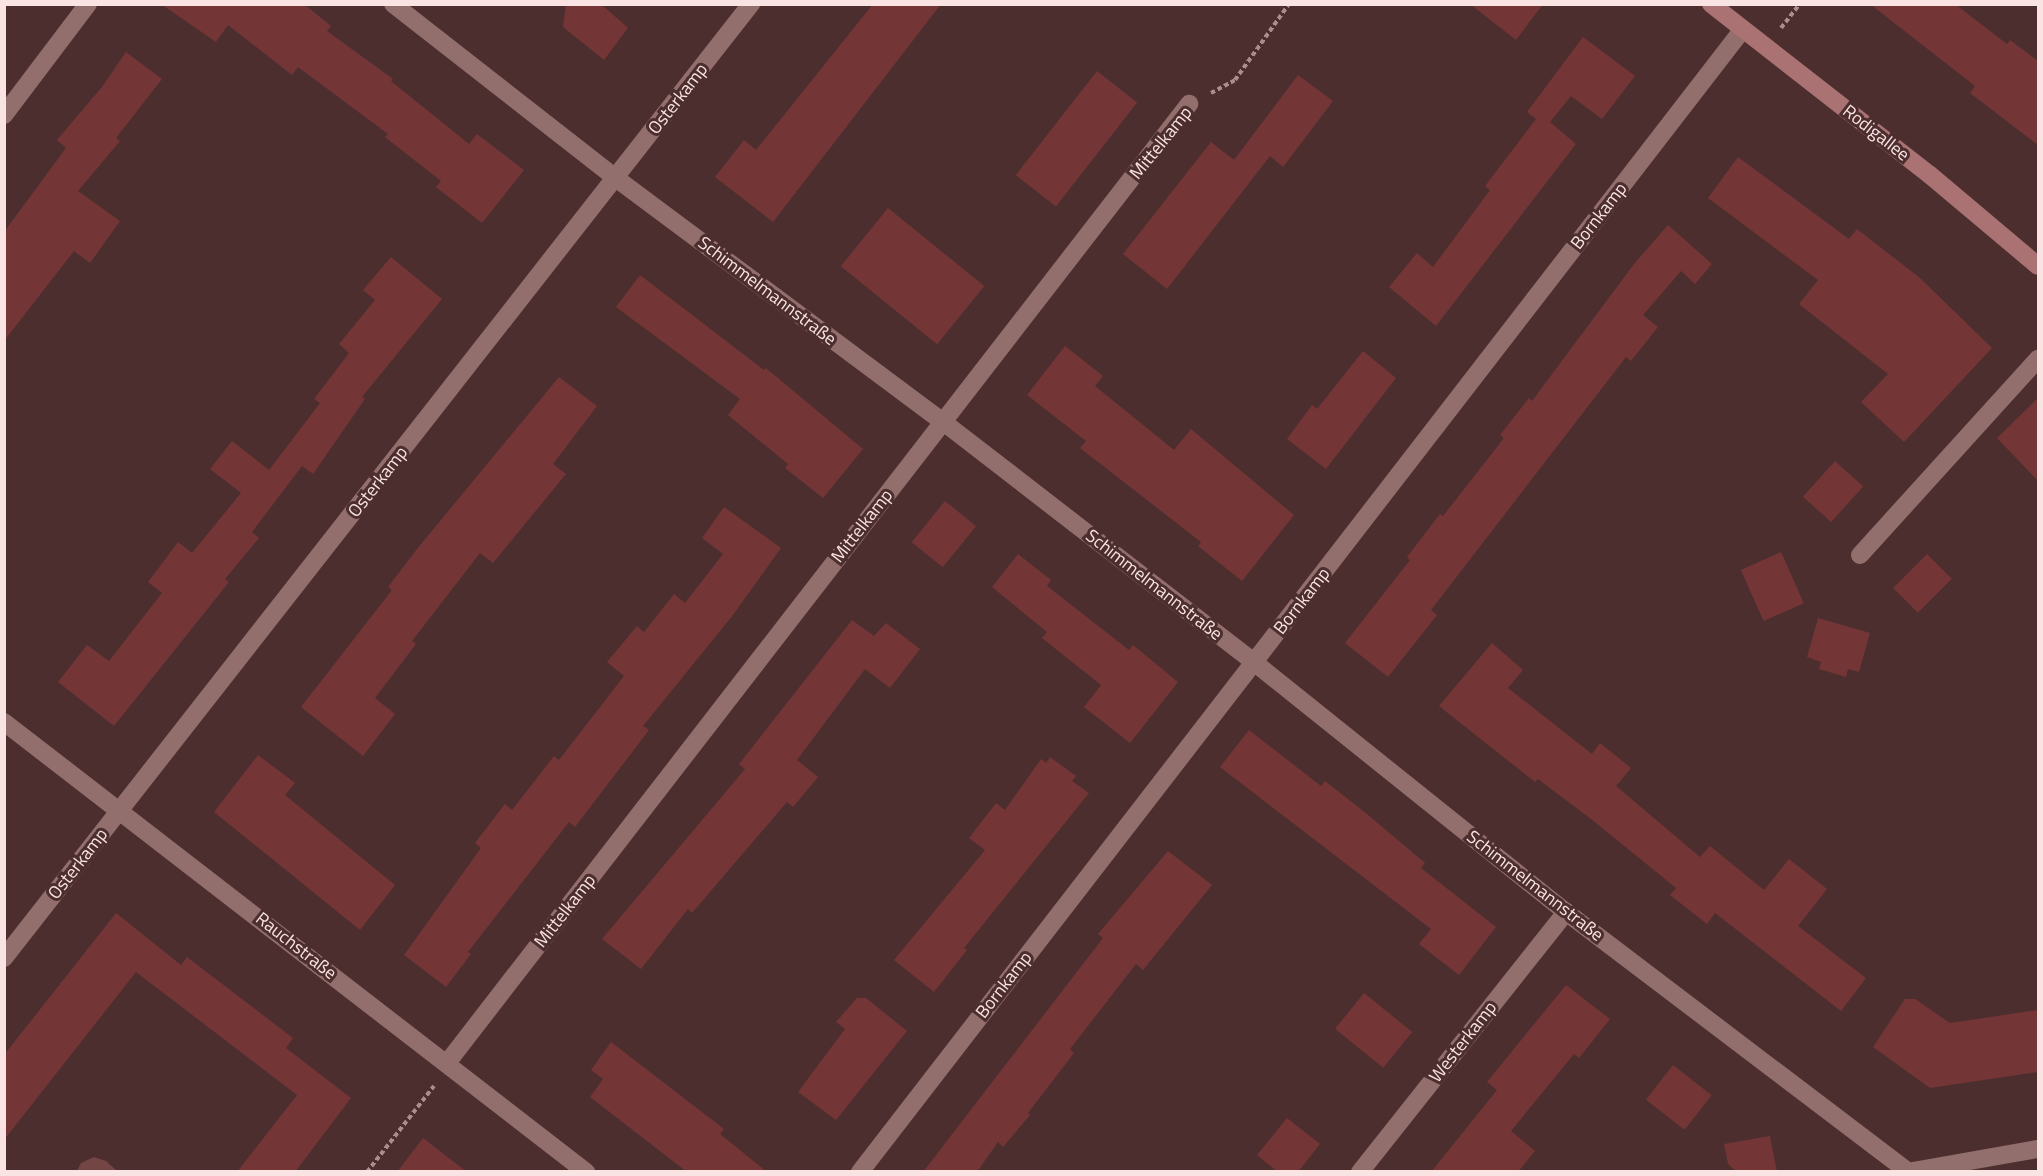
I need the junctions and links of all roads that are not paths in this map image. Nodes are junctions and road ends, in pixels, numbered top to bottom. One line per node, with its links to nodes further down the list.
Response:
1 (88, 4): 7 (street)
2 (393, 4): 8 (street, Schimmelmannstraße)
3 (751, 4): 8 (street, Osterkamp)
4 (1711, 4): 5 (main road, Rodigallee)
5 (1743, 29): 9 (main road, Rodigallee); 13 (street, Bornkamp)
6 (1189, 104): 11 (street, Mittelkamp)
7 (4, 116)
8 (617, 179): 11 (street, Schimmelmannstraße); 15 (street, Osterkamp)
9 (2038, 266)
10 (2038, 359): 12 (street)
11 (942, 421): 13 (street, Schimmelmannstraße); 18 (street, Mittelkamp)
12 (1860, 555)
13 (1255, 663): 16 (street, Schimmelmannstraße); 22 (street, Bornkamp)
14 (4, 722): 15 (street, Rauchstraße)
15 (119, 810): 17 (street, Osterkamp); 18 (street, Rauchstraße)
16 (1566, 912): 20 (street, Schimmelmannstraße); 23 (street, Westerkamp)
17 (4, 958)
18 (447, 1063): 21 (street, Rauchstraße)
19 (2038, 1149): 20 (street)
20 (1908, 1171)
21 (586, 1172)
22 (860, 1172)
23 (1360, 1172)

